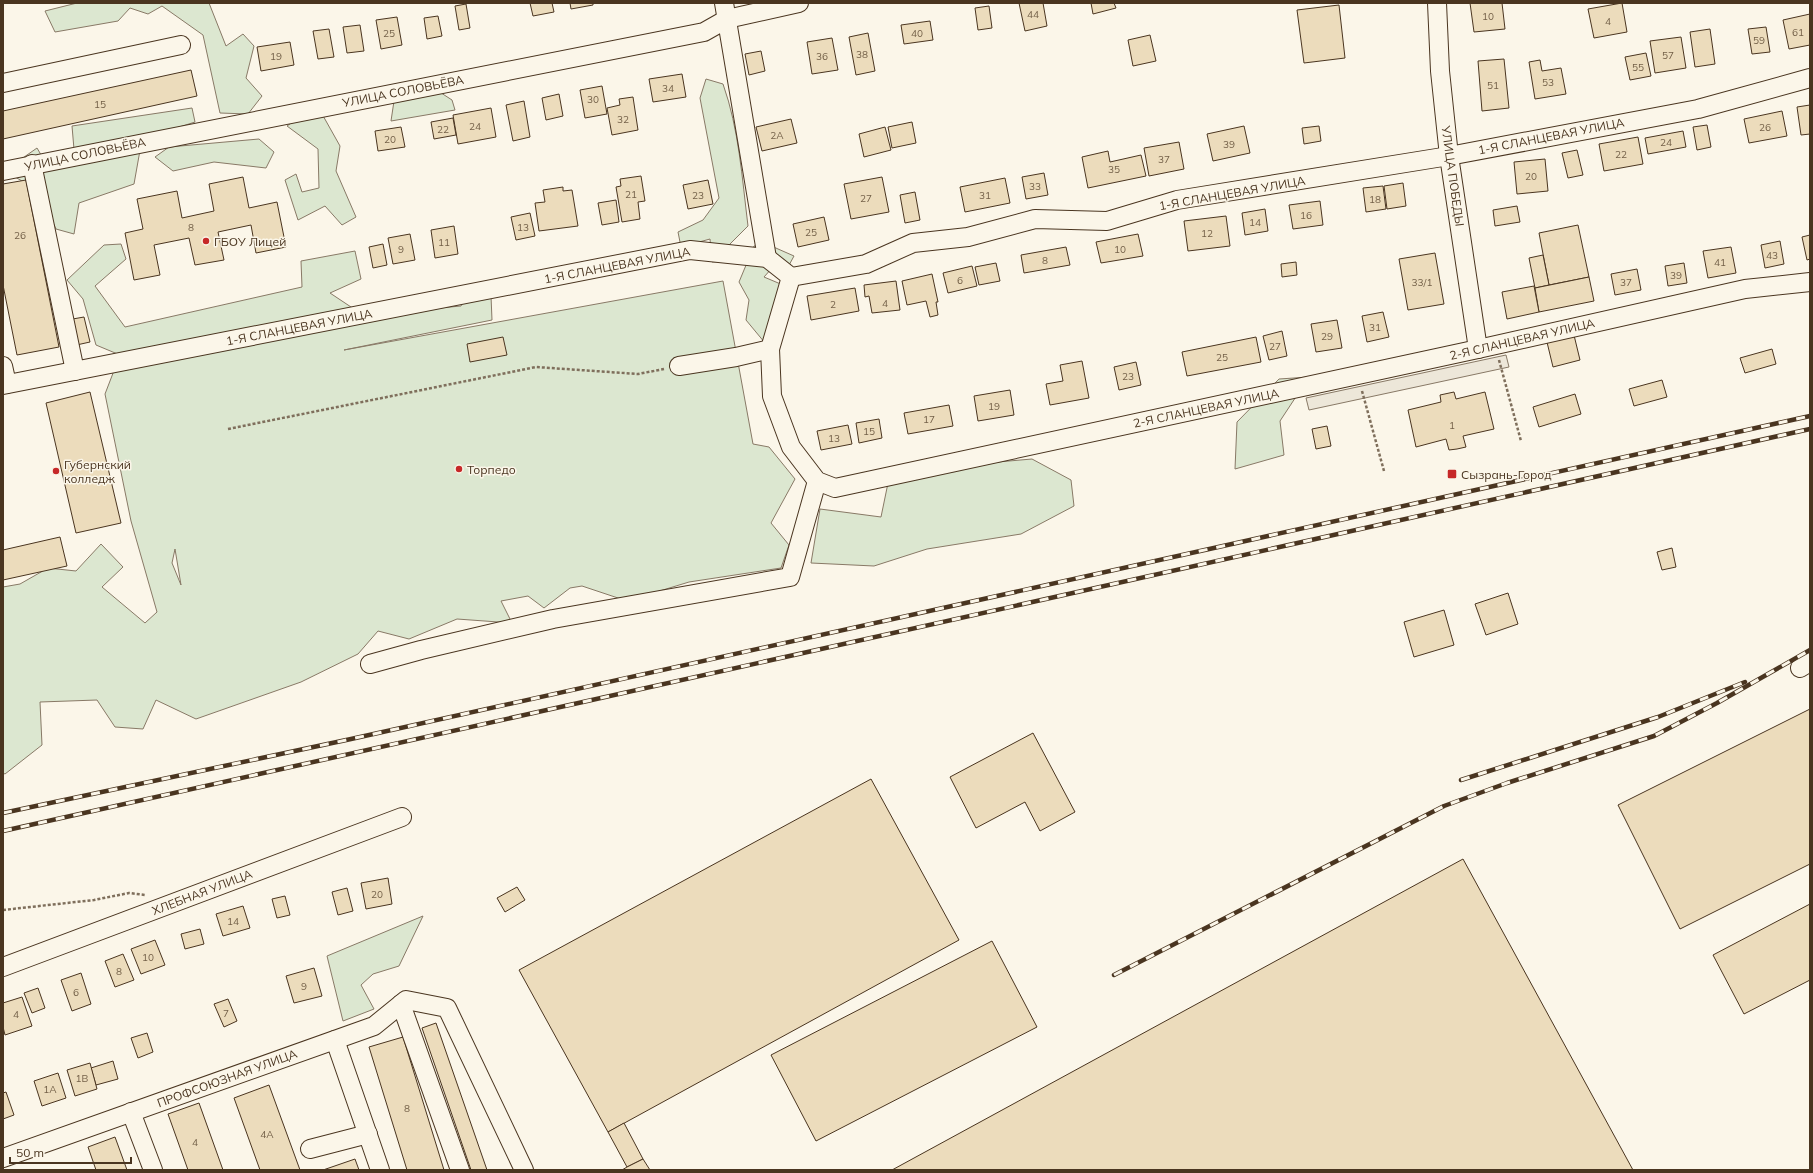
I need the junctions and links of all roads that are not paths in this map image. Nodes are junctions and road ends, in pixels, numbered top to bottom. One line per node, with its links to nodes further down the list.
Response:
1 (799, 3): 3 (street, УЛИЦА СОЛОВЬЁВА)
2 (1437, 3): 7 (street, УЛИЦА ПОБЕДЫ)
3 (726, 11): 8 (street, УЛИЦА СОЛОВЬЁВА); 10 (street)
4 (181, 45): 6 (street)
5 (1810, 78): 7 (street, 1-Я СЛАНЦЕВАЯ УЛИЦА)
6 (3, 83)
7 (1449, 156): 11 (street, 1-Я СЛАНЦЕВАЯ УЛИЦА); 13 (street, УЛИЦА ПОБЕДЫ)
8 (32, 164): 9 (street, УЛИЦА СОЛОВЬЁВА); 17 (street)
9 (3, 171)
10 (767, 258): 11 (street); 17 (street, 1-Я СЛАНЦЕВАЯ УЛИЦА)
11 (791, 277): 14 (street)
12 (1810, 282): 13 (street, 2-Я СЛАНЦЕВАЯ УЛИЦА)
13 (1486, 347): 19 (street, 2-Я СЛАНЦЕВАЯ УЛИЦА)
14 (770, 348): 16 (street); 19 (street)
15 (3, 366): 18 (street)
16 (679, 366)
17 (75, 370): 18 (street, 1-Я СЛАНЦЕВАЯ УЛИЦА)
18 (5, 384)
19 (817, 481): 20 (street)
20 (370, 664)
21 (402, 817): 22 (street, ХЛЕБНАЯ УЛИЦА)
22 (3, 967)
23 (401, 1004): 24 (street, ПРОФСОЮЗНАЯ УЛИЦА); 31 (street); 32 (street)
24 (335, 1040): 25 (street, ПРОФСОЮЗНАЯ УЛИЦА); 26 (street)
25 (131, 1112): 28 (street, ПРОФСОЮЗНАЯ УЛИЦА); 29 (street)
26 (368, 1134): 27 (street); 30 (street)
27 (310, 1149)
28 (3, 1158)
29 (153, 1170)
30 (380, 1170)
31 (460, 1170)
32 (524, 1170)

